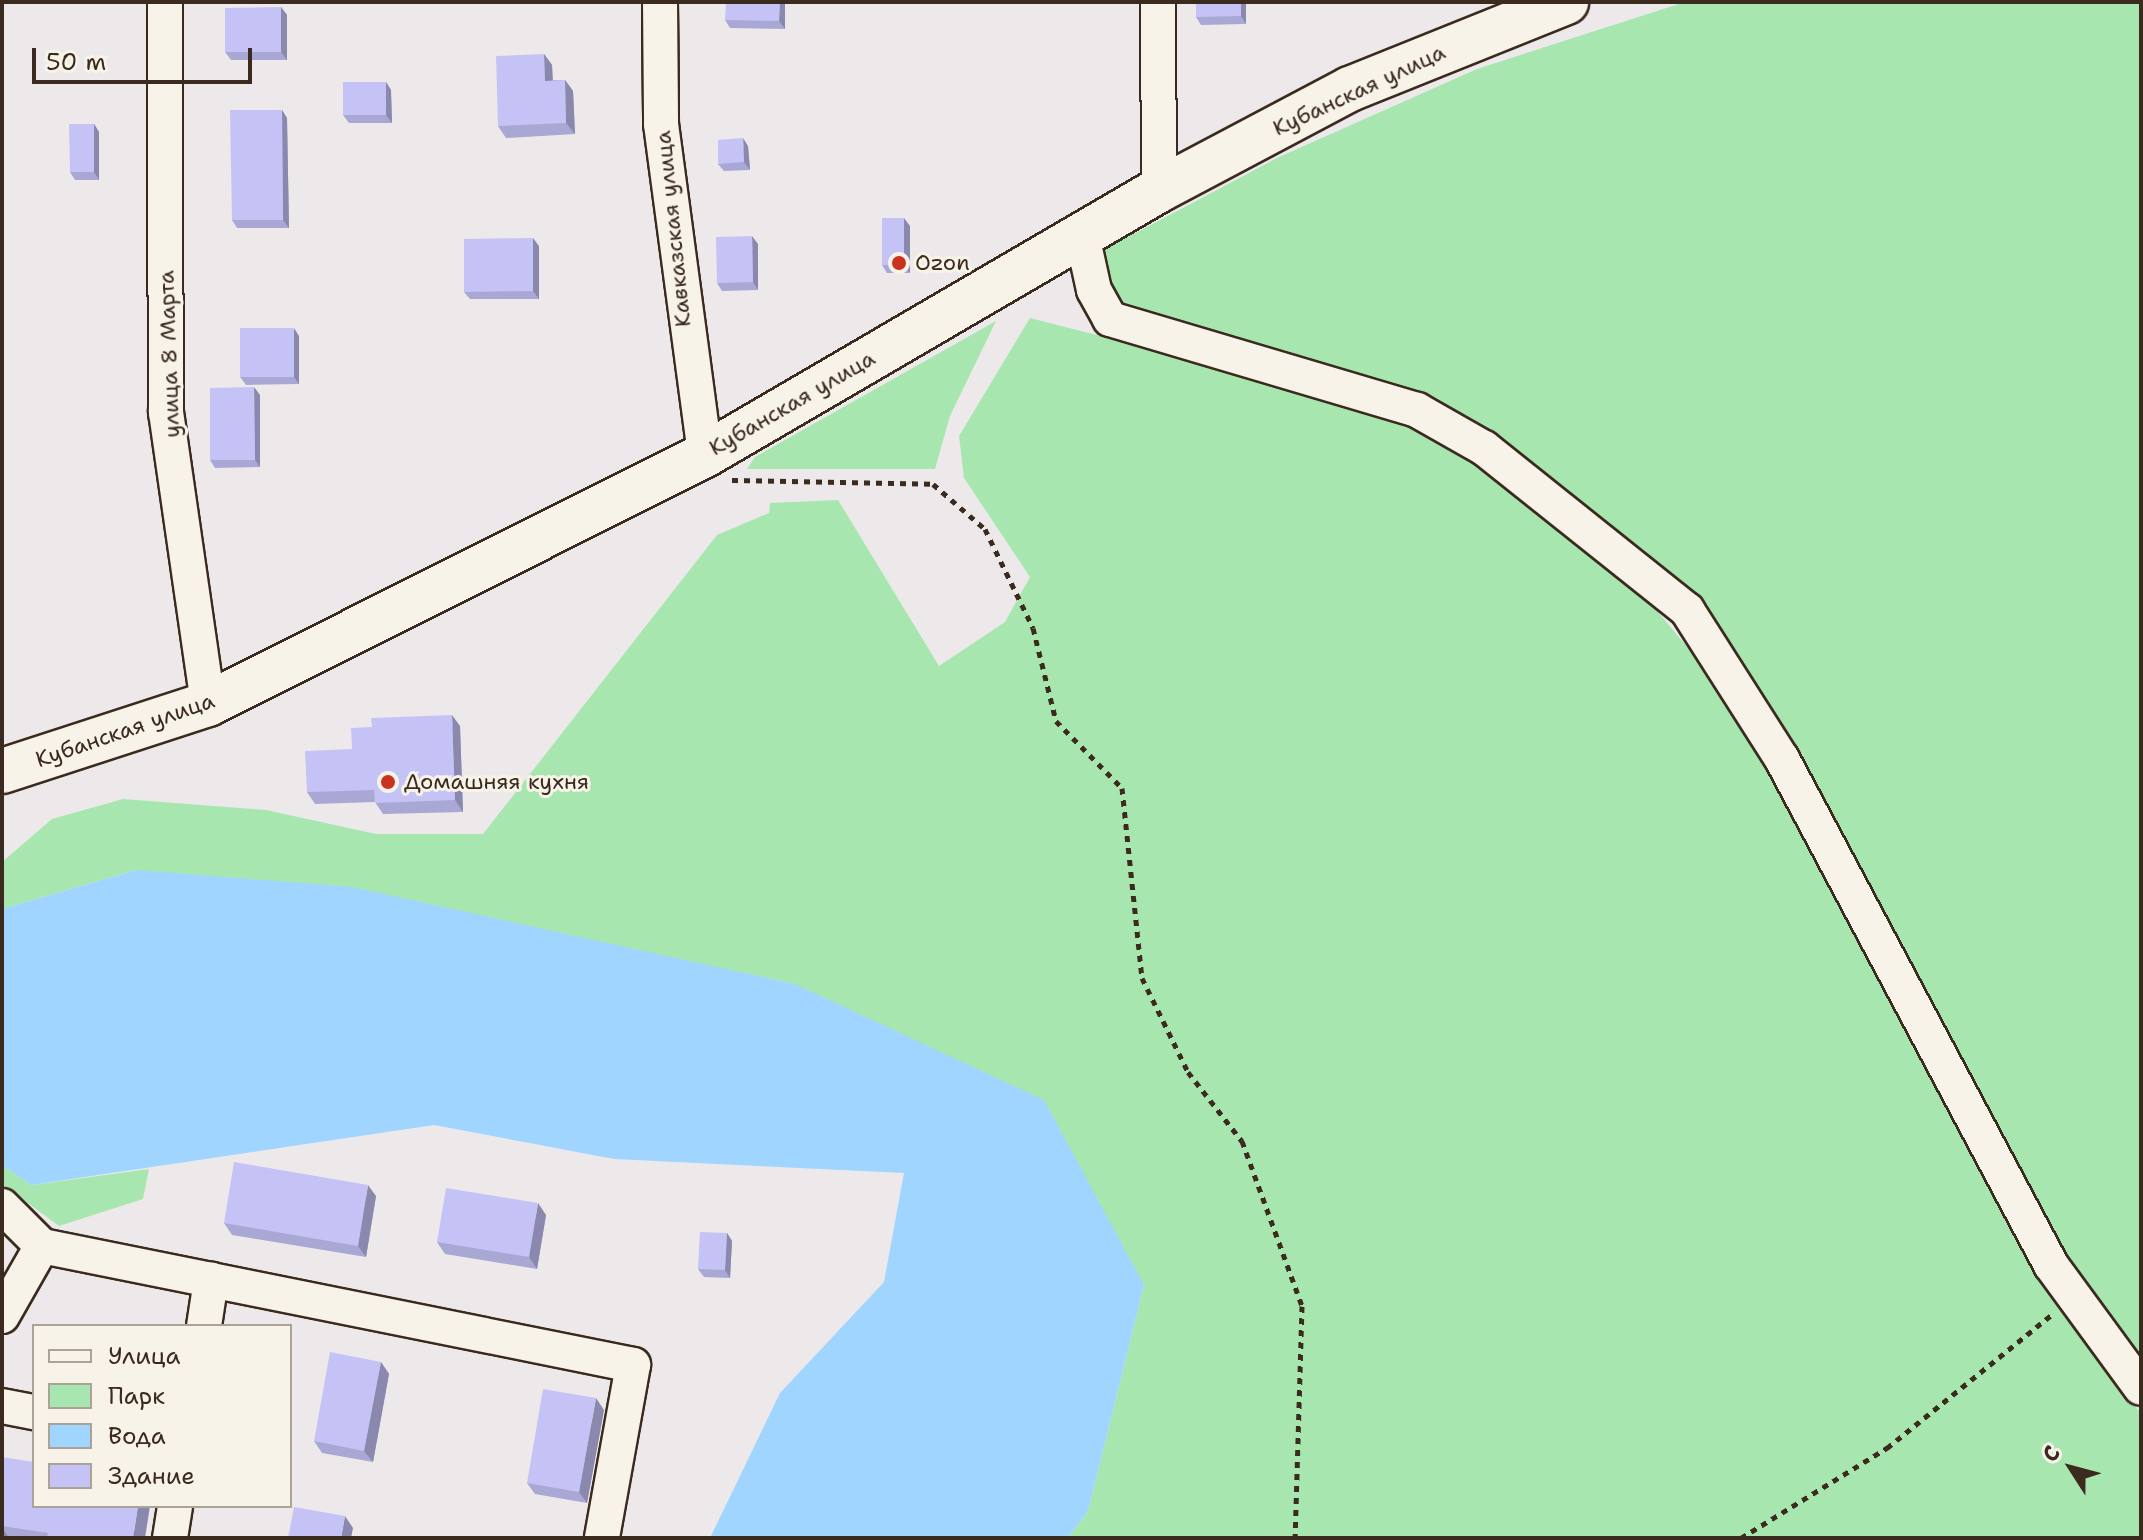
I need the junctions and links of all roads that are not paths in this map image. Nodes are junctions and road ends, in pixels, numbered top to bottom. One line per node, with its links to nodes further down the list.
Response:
1 (165, 2): 8 (street, улица 8 Марта)
2 (660, 2): 7 (street, Кавказская улица)
3 (1158, 2): 5 (street)
4 (1566, 2): 5 (main road, Кубанская улица)
5 (1159, 190): 6 (main road, Кубанская улица)
6 (1082, 235): 7 (main road, Кубанская улица); 15 (street)
7 (705, 455): 8 (main road, Кубанская улица)
8 (208, 704): 9 (main road, Кубанская улица)
9 (2, 771)
10 (2, 1206): 11 (street)
11 (42, 1246): 12 (street); 13 (street)
12 (211, 1280): 14 (street); 20 (street)
13 (2, 1316)
14 (204, 1324)
15 (2141, 1388)
16 (2, 1406): 17 (street)
17 (32, 1412)
18 (175, 1508): 19 (street)
19 (170, 1538)
20 (602, 1538)

